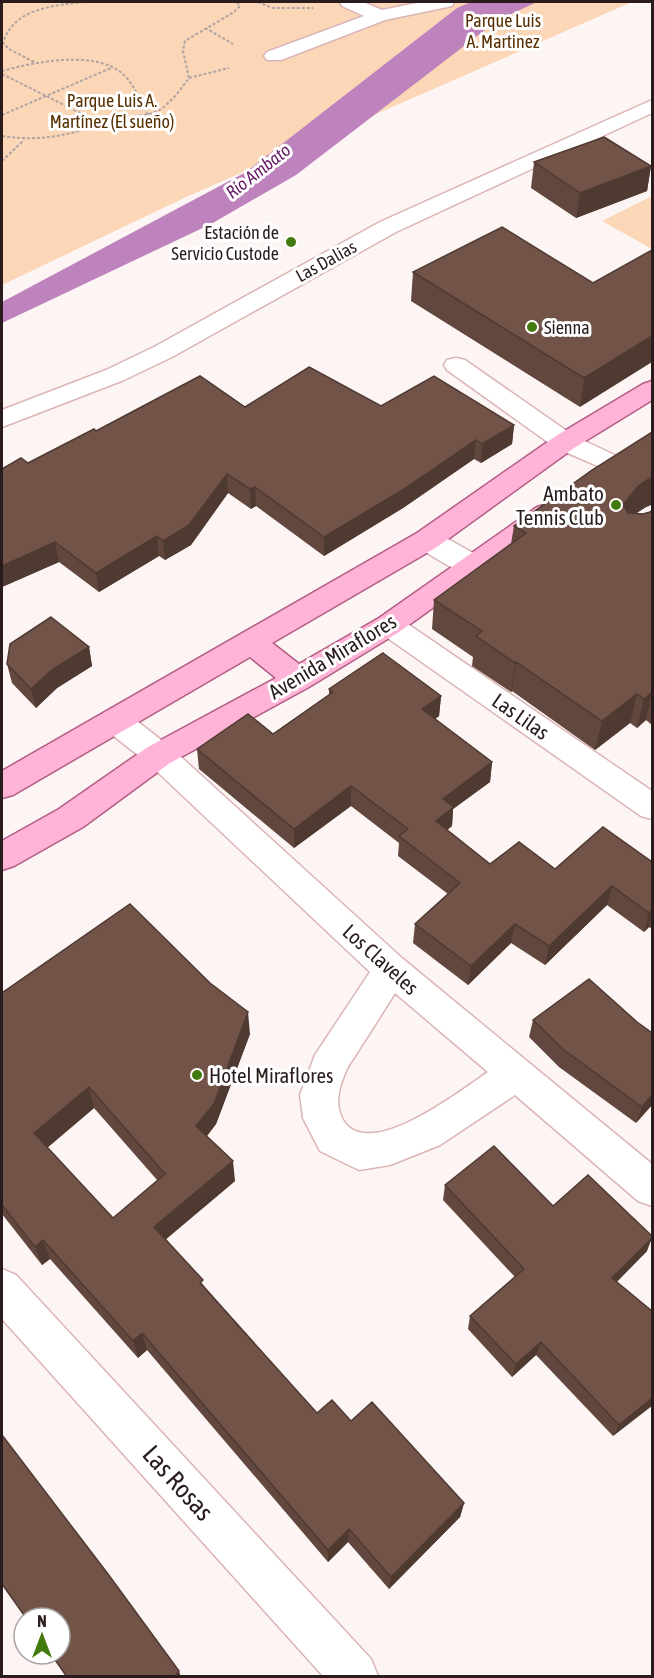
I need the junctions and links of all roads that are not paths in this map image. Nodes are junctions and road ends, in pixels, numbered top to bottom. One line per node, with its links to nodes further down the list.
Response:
1 (445, 2): 2 (street)
2 (364, 9): 3 (street)
3 (274, 56)
4 (652, 106): 7 (street, Las Dalias)
5 (456, 365): 8 (street)
6 (652, 389): 8 (main road)
7 (2, 419)
8 (565, 442): 9 (street); 10 (main road)
9 (624, 458): 11 (main road, Avenida Miraflores)
10 (427, 540): 11 (street); 13 (main road)
11 (474, 566): 12 (main road, Avenida Miraflores)
12 (389, 625): 14 (main road, Avenida Miraflores); 18 (street, Las Lilas)
13 (252, 643): 14 (main road); 15 (main road)
14 (298, 679): 16 (main road, Avenida Miraflores)
15 (117, 722): 16 (street, Los Claveles); 17 (main road)
16 (159, 754): 19 (main road, Avenida Miraflores); 20 (street, Los Claveles)
17 (2, 786)
18 (652, 807)
19 (2, 857)
20 (391, 969): 21 (street, Los Claveles); 21 (street)
21 (516, 1074): 22 (street, Los Claveles)
22 (652, 1188)
23 (2, 1289): 24 (street, Las Rosas)
24 (354, 1677)

